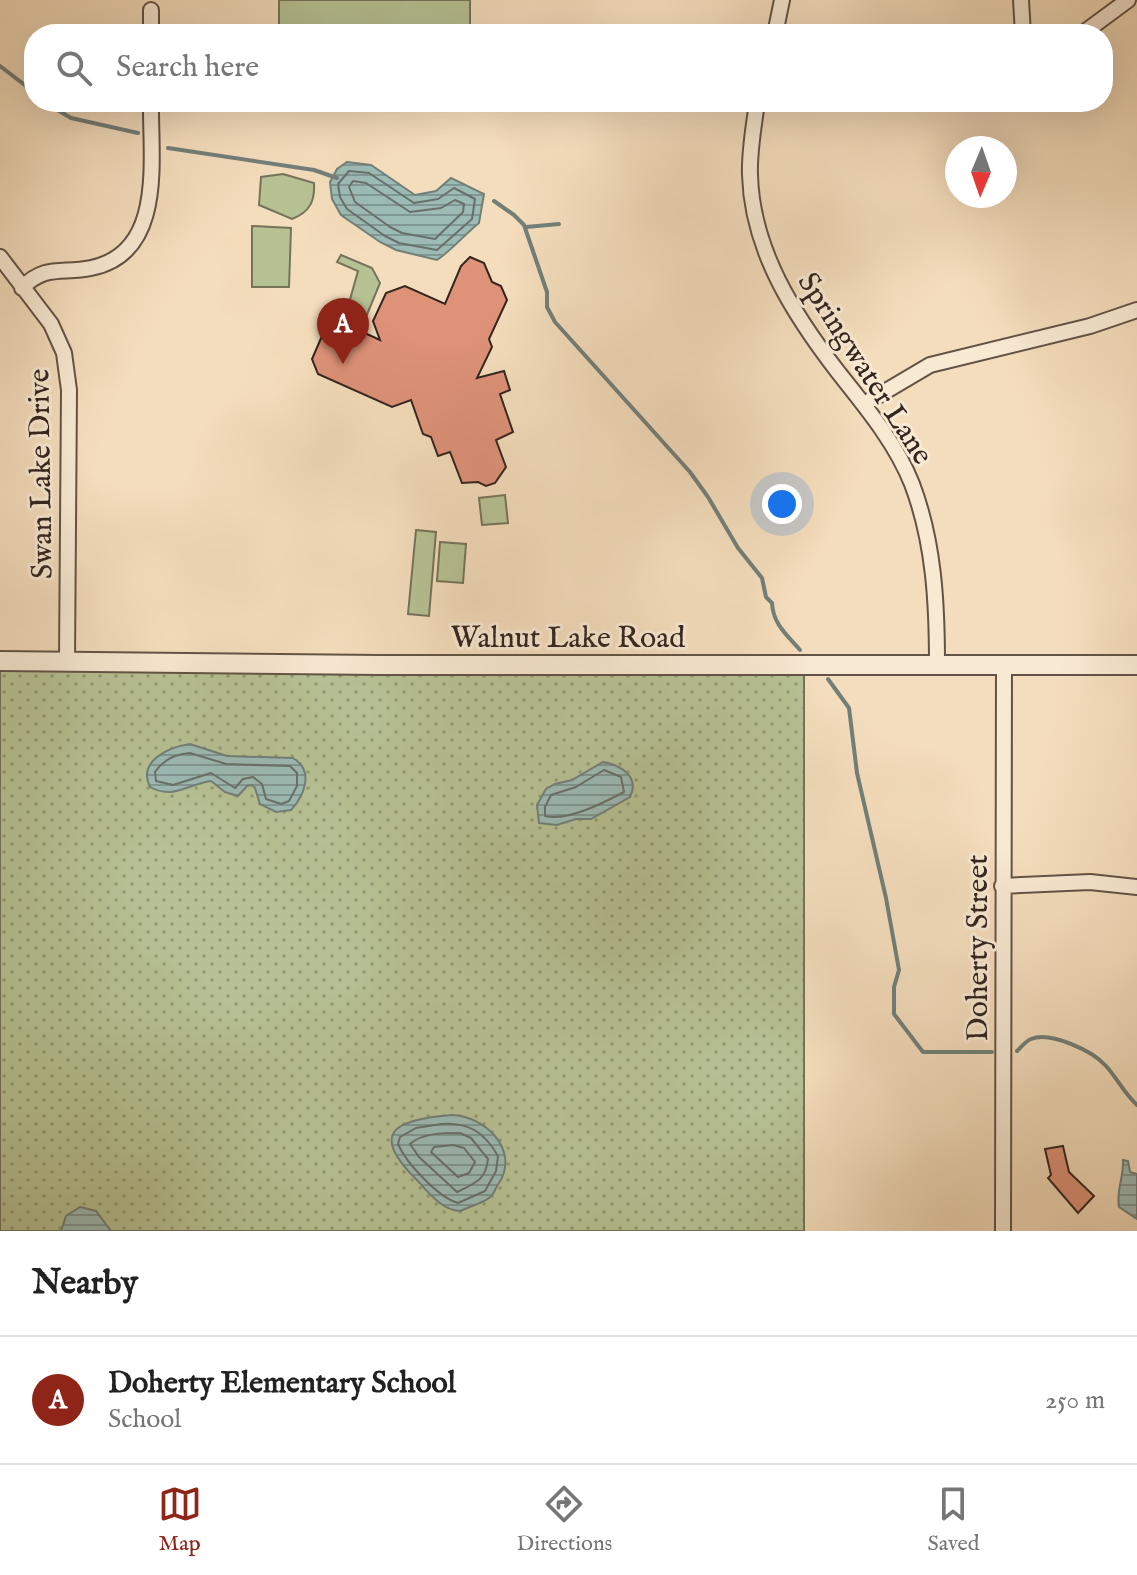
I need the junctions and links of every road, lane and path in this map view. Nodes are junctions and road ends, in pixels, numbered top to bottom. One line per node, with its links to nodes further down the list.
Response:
1 (782, 0): 6 (street)
2 (1021, 0): 7 (street)
3 (1128, 0): 8 (street)
4 (151, 10): 5 (street)
5 (151, 24)
6 (777, 24)
7 (1022, 24)
8 (1096, 24)
9 (151, 112): 12 (street)
10 (756, 112): 14 (street, Springwater Lane)
11 (0, 257): 12 (street, Swan Lake Drive)
12 (22, 288): 16 (street, Swan Lake Drive)
13 (1137, 310): 14 (street)
14 (864, 404): 17 (street, Springwater Lane)
15 (0, 661): 16 (street, Walnut Lake Road)
16 (67, 661): 17 (street, Walnut Lake Road)
17 (937, 664): 19 (street, Walnut Lake Road)
18 (1137, 665): 19 (street, Walnut Lake Road)
19 (1004, 666): 20 (street, Doherty Street)
20 (1002, 886): 21 (street); 22 (street, Doherty Street)
21 (1137, 887)
22 (1003, 1231)

